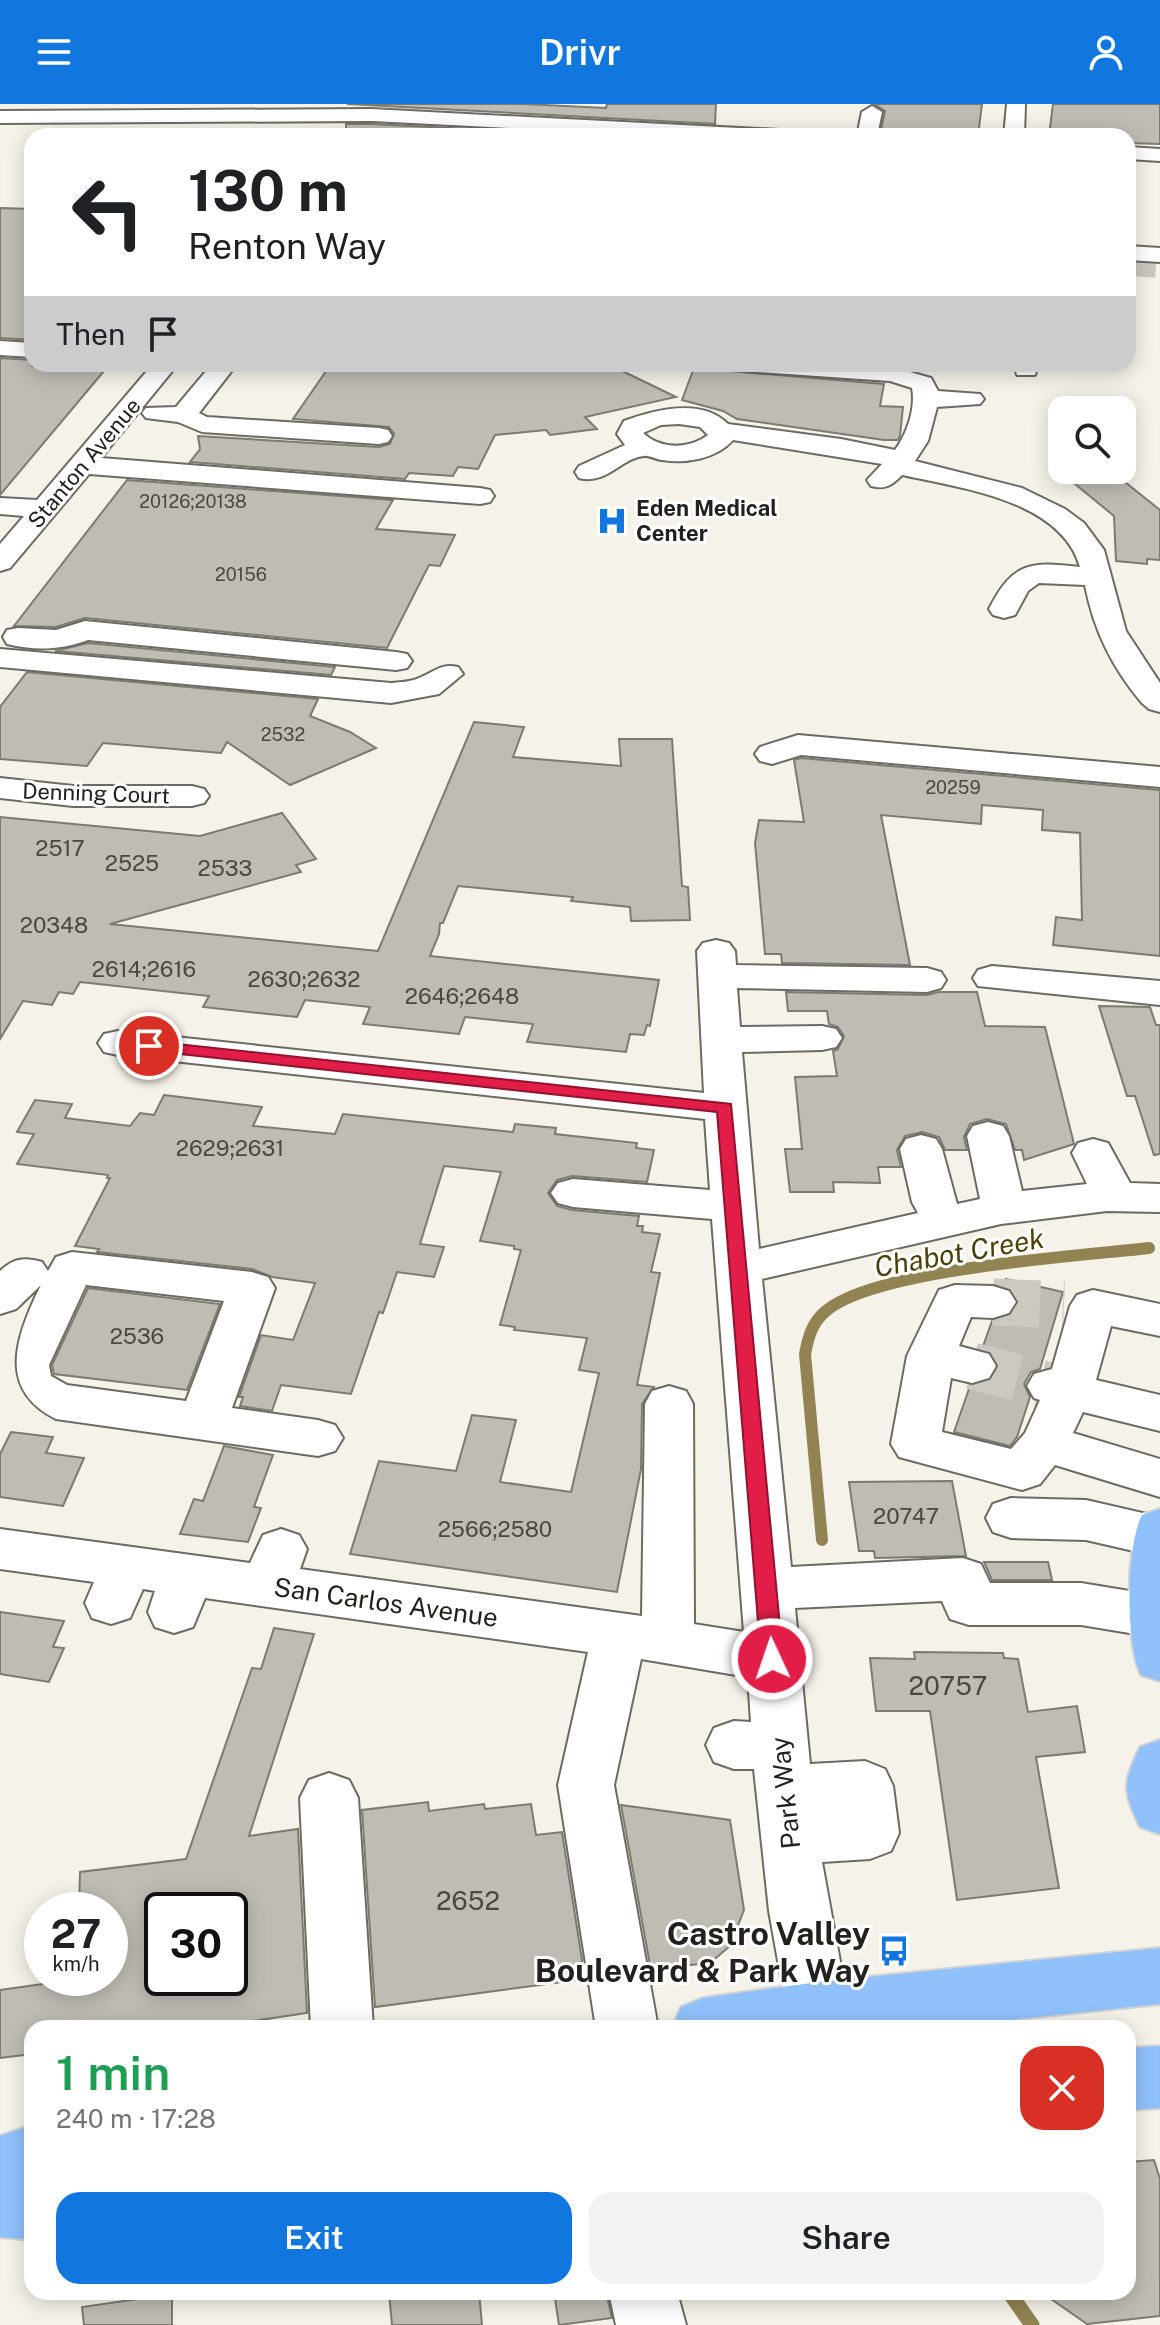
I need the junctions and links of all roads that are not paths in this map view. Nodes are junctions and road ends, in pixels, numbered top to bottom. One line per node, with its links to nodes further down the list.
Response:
1 (568, 104): 8 (street)
2 (1016, 104): 13 (street)
3 (372, 110): 4 (street); 7 (street); 10 (street)
4 (442, 111): 8 (street)
5 (872, 112): 12 (street)
6 (0, 117): 7 (street)
7 (153, 117): 9 (street)
8 (554, 124): 11 (street)
9 (140, 128)
10 (361, 128)
11 (602, 128)
12 (869, 128)
13 (1014, 128)
14 (1136, 154): 15 (street)
15 (1160, 155)
16 (1136, 254): 17 (street)
17 (1160, 255)
18 (0, 348): 19 (street)
19 (24, 350)
20 (160, 372): 25 (street, Stanton Avenue)
21 (218, 372): 26 (street)
22 (857, 372): 23 (street)
23 (931, 399): 24 (street); 32 (street)
24 (971, 402)
25 (128, 411): 26 (street); 31 (street, Stanton Avenue)
26 (183, 415): 27 (street)
27 (379, 436)
28 (720, 437): 30 (street); 30 (street); 32 (street)
29 (161, 446): 33 (street)
30 (643, 446): 34 (street)
31 (83, 465): 33 (street); 37 (street, Stanton Avenue)
32 (892, 469): 39 (street)
33 (142, 470): 35 (street)
34 (589, 472)
35 (480, 496)
36 (0, 506): 37 (street)
37 (53, 521): 38 (street, Stanton Avenue)
38 (0, 562)
39 (1096, 577): 40 (street); 43 (street)
40 (1004, 609)
41 (0, 635): 44 (street)
42 (0, 658): 45 (street)
43 (1130, 660): 46 (street); 47 (street)
44 (396, 661)
45 (447, 674)
46 (1160, 677)
47 (1160, 702)
48 (772, 754): 49 (street)
49 (1160, 777)
50 (0, 788): 51 (street, Denning Court)
51 (192, 796)
52 (992, 978): 54 (street)
53 (927, 980): 56 (street, Park Way)
54 (1160, 993)
55 (822, 1038): 56 (street)
56 (719, 1040): 58 (street, Park Way)
57 (118, 1043): 58 (street)
58 (725, 1108): 65 (street, Park Way)
59 (988, 1136): 66 (street)
60 (921, 1149): 67 (street)
61 (1093, 1153): 63 (street)
62 (573, 1193): 65 (street)
63 (1114, 1194): 64 (street); 66 (street)
64 (1160, 1198)
65 (733, 1206): 68 (street, Park Way)
66 (1004, 1210): 67 (street)
67 (945, 1223): 68 (street)
68 (737, 1268): 82 (street, Park Way)
69 (993, 1302): 76 (street)
70 (1160, 1320): 71 (street)
71 (1060, 1389): 73 (street); 76 (street)
72 (669, 1404): 84 (street)
73 (1160, 1413)
74 (203, 1422): 74 (street); 75 (street)
75 (318, 1438)
76 (1044, 1443): 77 (street)
77 (1160, 1478)
78 (1011, 1518): 80 (street)
79 (1160, 1529): 80 (main road)
80 (1159, 1537): 83 (main road)
81 (0, 1549): 84 (street, San Carlos Avenue)
82 (766, 1589): 83 (street); 85 (street, Park Way)
83 (1159, 1631)
84 (605, 1641): 85 (street, San Carlos Avenue); 92 (street)
85 (772, 1659): 90 (street, Park Way)
86 (1160, 1764): 88 (main road)
87 (329, 1798): 91 (street)
88 (1160, 1809)
89 (1160, 1976): 90 (main road)
90 (818, 2011): 93 (main road)
91 (341, 2020)
92 (626, 2020)
93 (757, 2020)
94 (1160, 2077): 95 (main road)
95 (1136, 2078)
96 (24, 2160): 97 (main road)
97 (0, 2169)
98 (0, 2204): 99 (main road)
99 (24, 2206)
100 (645, 2300): 101 (street)
101 (651, 2325)

